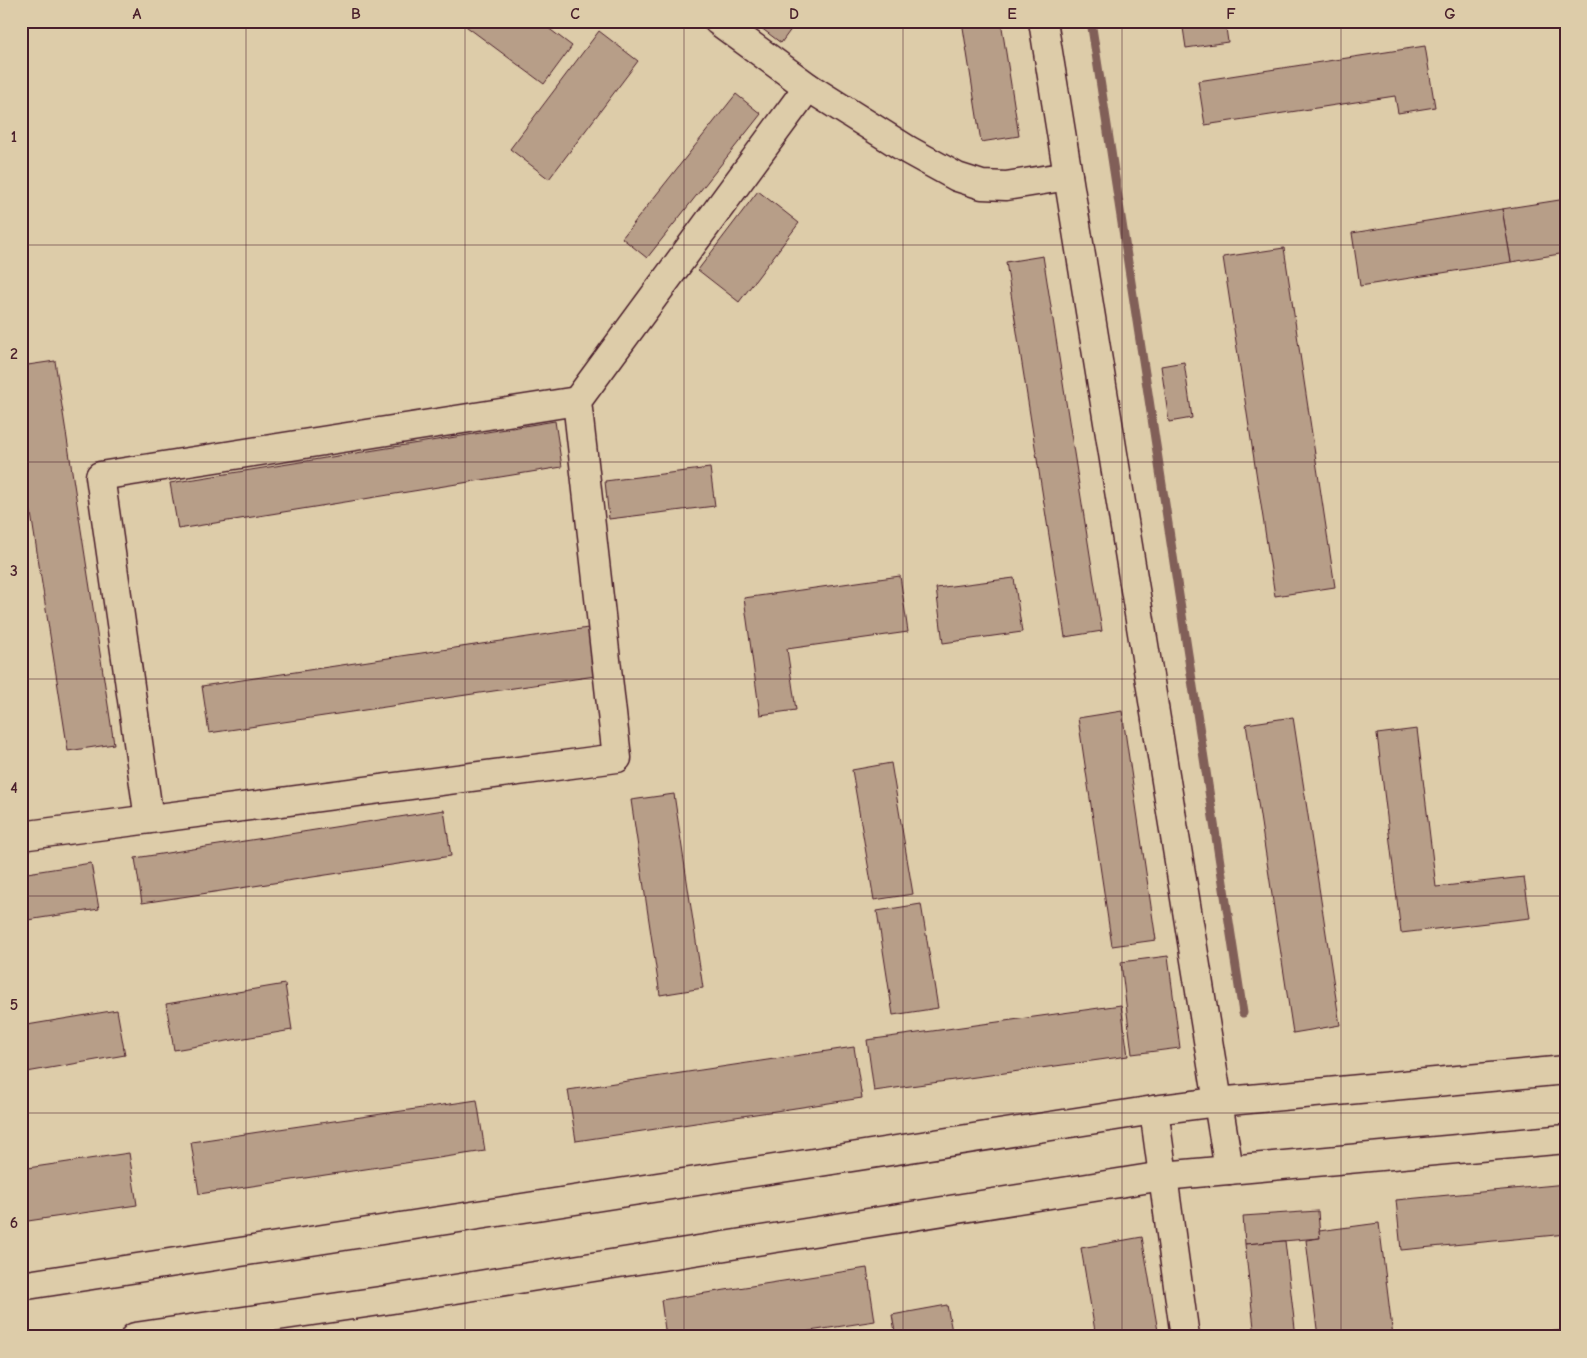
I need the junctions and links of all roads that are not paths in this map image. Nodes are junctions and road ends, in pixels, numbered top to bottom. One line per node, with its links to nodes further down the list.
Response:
1 (718, 21): 3 (street)
2 (1043, 21): 4 (street)
3 (808, 87): 4 (street); 5 (street)
4 (1068, 176): 9 (street)
5 (577, 401): 6 (street); 6 (street)
6 (149, 819): 7 (street)
7 (21, 836)
8 (1566, 1070): 9 (street)
9 (1217, 1102): 10 (street); 12 (street)
10 (1154, 1110): 13 (street); 14 (street)
11 (1566, 1139): 12 (street)
12 (1228, 1170): 13 (street)
13 (1163, 1176): 15 (street); 16 (street)
14 (21, 1286)
15 (135, 1337)
16 (1185, 1337)

